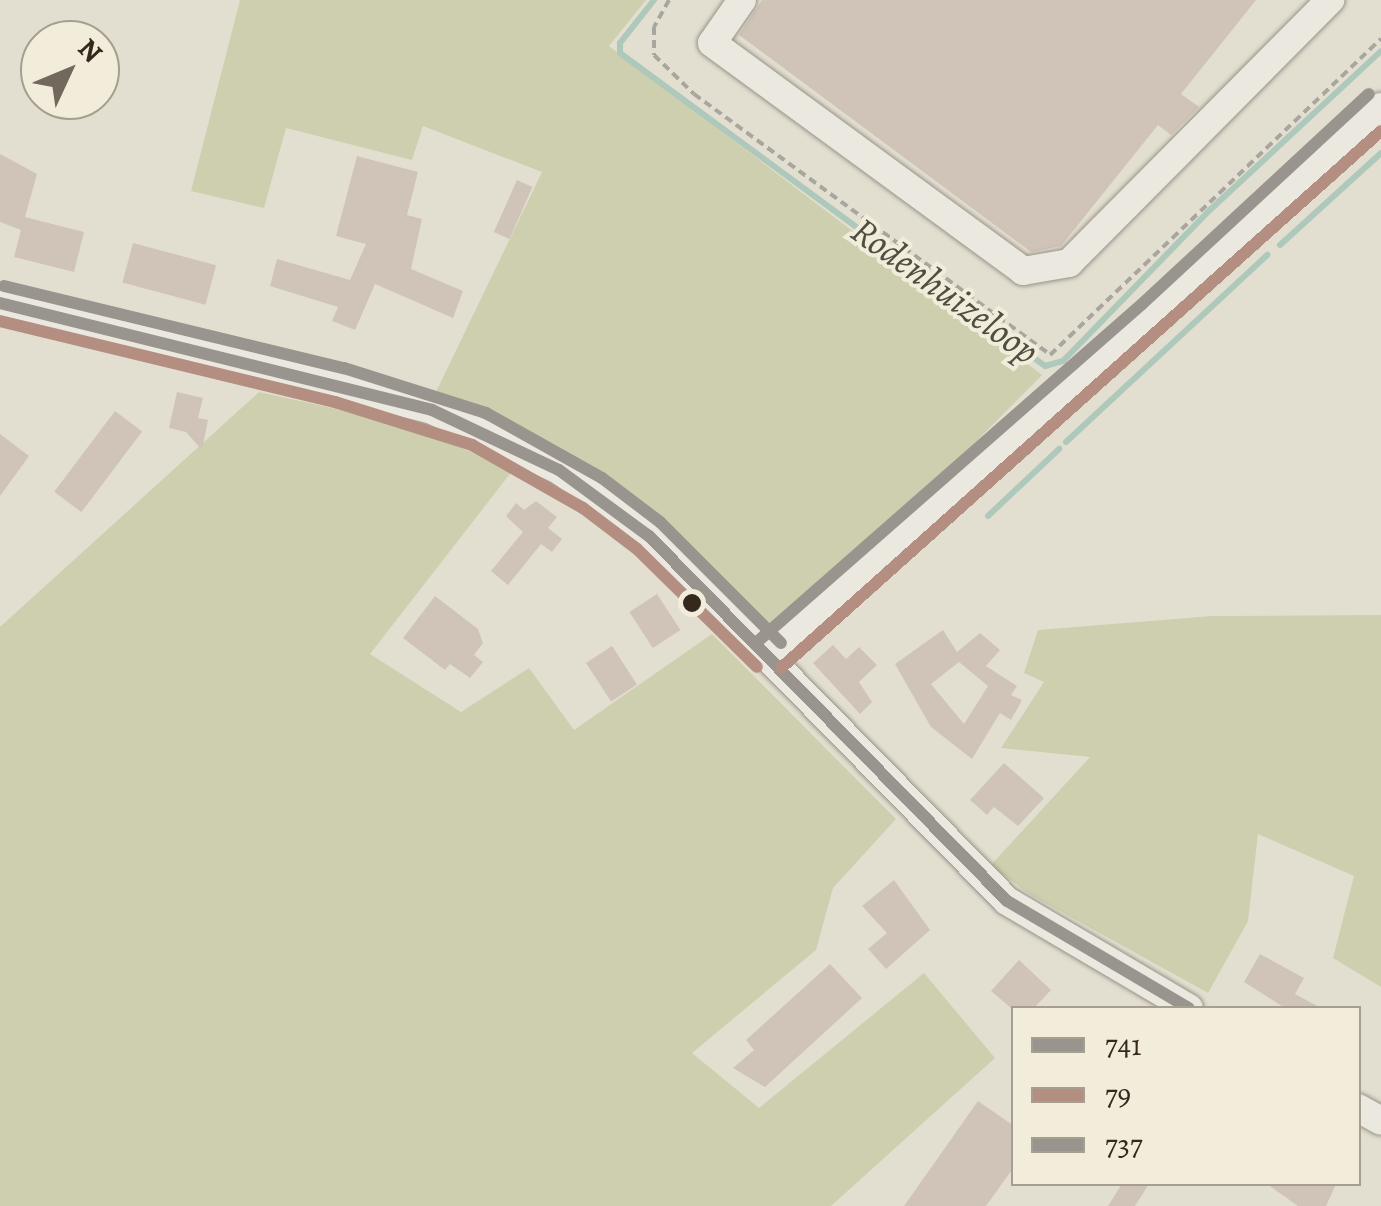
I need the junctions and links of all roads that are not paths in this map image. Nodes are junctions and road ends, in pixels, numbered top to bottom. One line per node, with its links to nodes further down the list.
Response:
1 (742, 0): 2 (street)
2 (1330, 0)
3 (1381, 106): 5 (street)
4 (0, 303): 5 (street)
5 (769, 655): 6 (street)
6 (1186, 1006)

